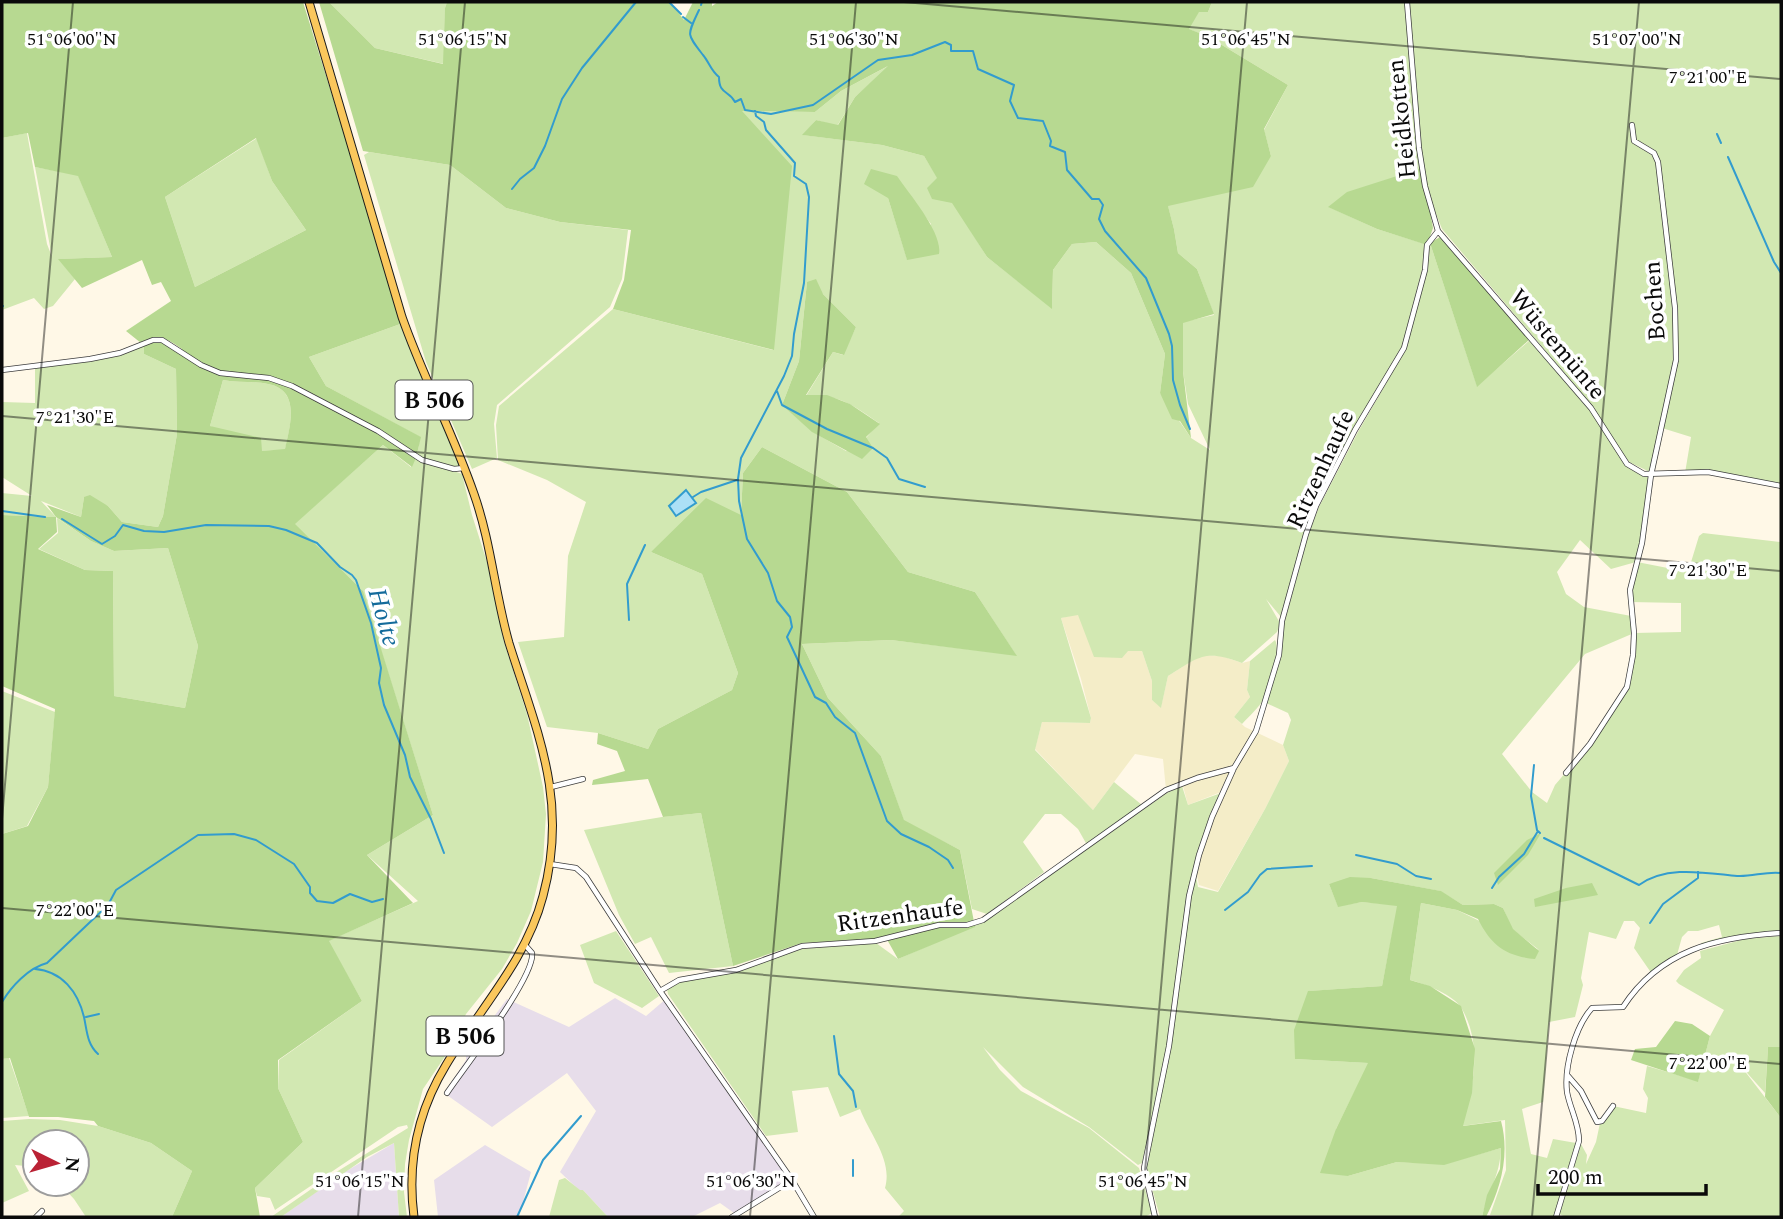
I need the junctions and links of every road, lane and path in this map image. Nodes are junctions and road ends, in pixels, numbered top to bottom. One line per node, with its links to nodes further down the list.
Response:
1 (309, 2): 6 (main road, B 506)
2 (1407, 2): 4 (street, Heidkotten)
3 (1632, 125): 7 (street, Bochen)
4 (1438, 231): 7 (street, Wüstemünte); 9 (street, Ritzenhaufe)
5 (2, 370): 6 (street)
6 (464, 468): 12 (main road, B 506)
7 (1651, 475): 8 (street); 10 (street)
8 (1781, 486)
9 (1234, 768): 16 (street, Ritzenhaufe); 26 (street, Ritzenhaufe)
10 (1566, 773)
11 (583, 779): 12 (street)
12 (551, 787): 13 (main road, B 506)
13 (550, 864): 15 (main road, B 506); 16 (street)
14 (1781, 933): 17 (street)
15 (525, 945): 18 (street); 23 (main road, B 506)
16 (660, 991): 20 (street)
17 (1567, 1075): 19 (street); 27 (street)
18 (447, 1093)
19 (1614, 1106)
20 (792, 1180): 24 (street); 25 (street)
21 (42, 1211): 22 (street)
22 (36, 1217)
23 (414, 1217)
24 (732, 1217)
25 (814, 1217)
26 (1155, 1217)
27 (1556, 1217)

